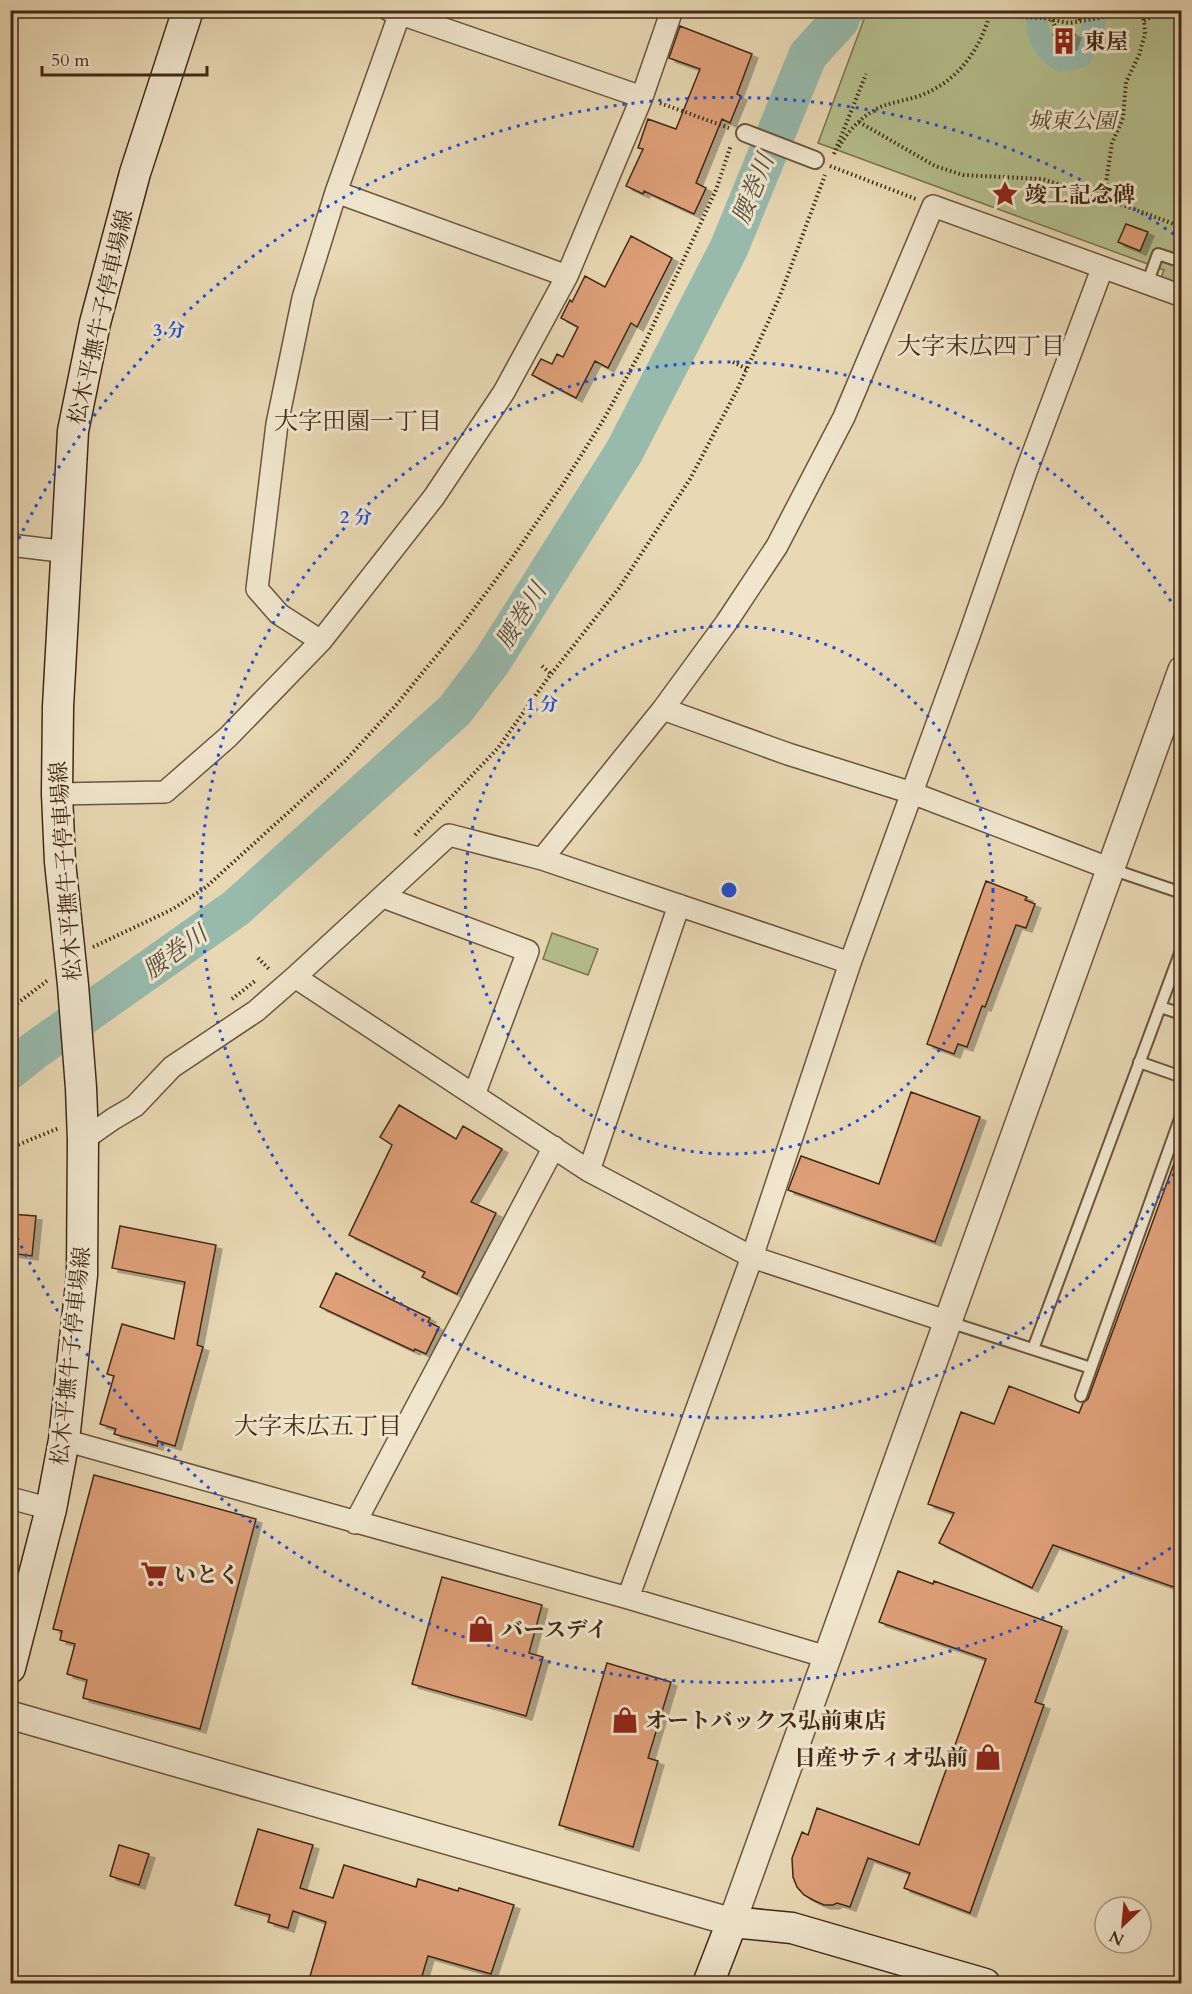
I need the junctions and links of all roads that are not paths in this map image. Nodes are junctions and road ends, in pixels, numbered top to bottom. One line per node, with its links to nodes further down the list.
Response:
1 (188, 10): 14 (main road, 松木平撫牛子停車場線)
2 (672, 10): 4 (street)
3 (396, 12): 4 (street); 7 (street)
4 (642, 97): 10 (street)
5 (740, 132): 6 (street)
6 (822, 163)
7 (336, 192): 10 (street); 15 (street)
8 (1182, 262): 11 (lane)
9 (1102, 268): 11 (street); 17 (street); 18 (street)
10 (567, 276): 15 (street)
11 (1147, 284): 12 (street)
12 (1182, 296)
13 (10, 545): 14 (street)
14 (68, 552): 19 (main road, 松木平撫牛子停車場線)
15 (321, 641): 19 (street)
16 (1182, 670): 21 (street)
17 (663, 709): 18 (street); 20 (street)
18 (912, 793): 21 (street); 26 (street)
19 (57, 794): 34 (main road, 松木平撫牛子停車場線)
20 (542, 859): 23 (street); 24 (street)
21 (1111, 869): 22 (lane); 38 (street)
22 (1182, 893)
23 (383, 897): 27 (street); 32 (street)
24 (679, 905): 26 (street); 36 (street)
25 (1181, 954): 28 (lane)
26 (850, 963): 37 (street)
27 (295, 977): 32 (street); 34 (street)
28 (1160, 1006): 29 (lane); 30 (lane)
29 (1182, 1014)
30 (1139, 1062): 31 (lane); 39 (lane)
31 (1182, 1077)
32 (474, 1095): 35 (street)
33 (1182, 1113): 40 (lane)
34 (82, 1129): 42 (main road, 松木平撫牛子停車場線)
35 (554, 1148): 36 (street); 45 (street)
36 (589, 1171): 37 (street)
37 (752, 1257): 38 (street); 46 (street)
38 (949, 1322): 39 (lane); 47 (street)
39 (1033, 1349): 40 (lane)
40 (1091, 1368): 41 (lane)
41 (1081, 1396)
42 (64, 1440): 44 (main road, 松木平撫牛子停車場線); 45 (street)
43 (10, 1498): 44 (street)
44 (51, 1509): 48 (main road, 松木平撫牛子停車場線)
45 (355, 1523): 46 (street)
46 (628, 1598): 47 (street)
47 (826, 1657): 50 (street)
48 (10, 1668)
49 (10, 1714): 50 (street)
50 (732, 1922): 51 (main road); 52 (main road); 53 (main road)
51 (708, 1983)
52 (917, 1983)
53 (985, 1983)

